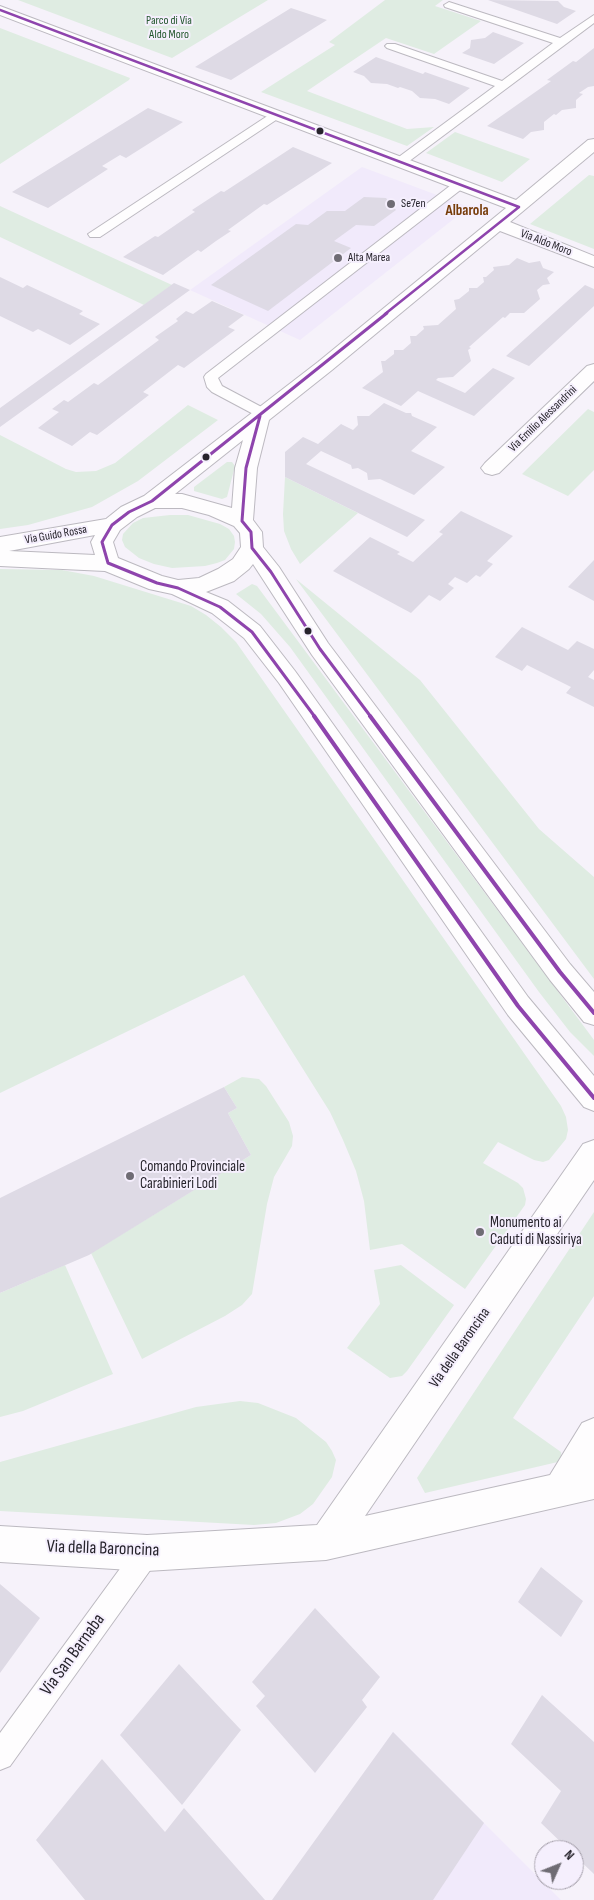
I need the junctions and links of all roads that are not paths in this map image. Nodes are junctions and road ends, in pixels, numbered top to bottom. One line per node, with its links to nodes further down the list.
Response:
1 (449, 5): 4 (lane)
2 (0, 10): 7 (street, Via Aldo Moro)
3 (594, 18): 4 (lane)
4 (562, 42): 6 (lane)
5 (391, 46): 6 (lane)
6 (504, 85): 9 (lane)
7 (275, 115): 9 (street, Via Aldo Moro); 13 (lane)
8 (594, 144): 11 (street)
9 (400, 162): 10 (street, Via Aldo Moro)
10 (459, 185): 11 (street, Via Aldo Moro); 16 (lane)
11 (519, 207): 12 (street)
12 (498, 224): 14 (street, Via Aldo Moro); 16 (street)
13 (94, 234)
14 (594, 262)
15 (594, 370): 17 (street, Via Emilio Alessandrini)
16 (262, 415): 18 (street); 19 (street)
17 (492, 468)
18 (152, 501): 19 (street); 20 (street)
19 (242, 521): 22 (street)
20 (112, 525): 21 (street, Via Guido Rossa); 24 (street)
21 (0, 545)
22 (252, 548): 25 (street); 26 (street)
23 (0, 558): 24 (street, Via Guido Rossa)
24 (108, 563): 25 (street)
25 (178, 588): 27 (street)
26 (594, 1013)
27 (594, 1098)
28 (594, 1154): 32 (street, Via della Baroncina)
29 (594, 1435): 31 (street)
30 (594, 1482): 31 (street, Via della Baroncina)
31 (561, 1490): 32 (street, Via della Baroncina)
32 (326, 1542): 34 (street, Via della Baroncina)
33 (0, 1544): 34 (street, Via della Baroncina)
34 (147, 1553): 35 (lane, Via San Barnaba)
35 (0, 1756)

